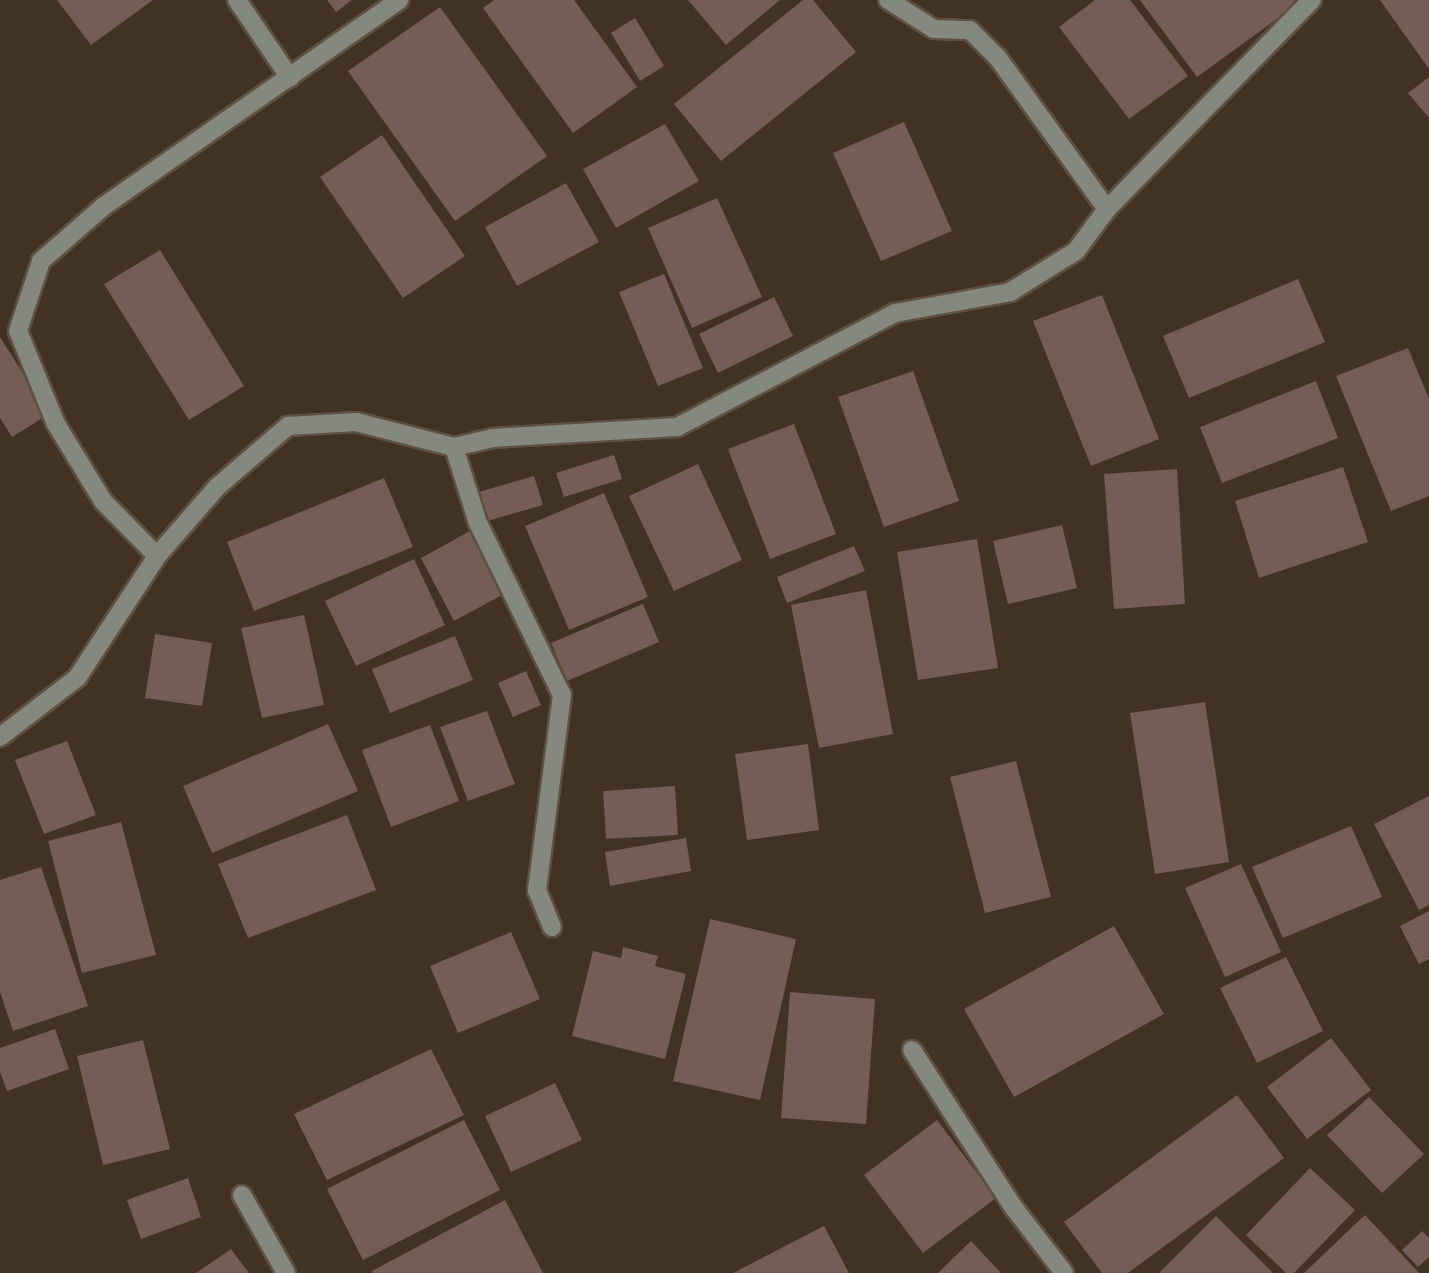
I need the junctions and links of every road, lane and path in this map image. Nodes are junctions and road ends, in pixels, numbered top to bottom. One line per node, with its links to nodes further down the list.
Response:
1 (237, 0): 5 (street)
2 (398, 0): 5 (street)
3 (888, 0): 6 (street)
4 (1312, 0): 6 (street)
5 (290, 78): 8 (street)
6 (1107, 209): 7 (street)
7 (454, 447): 8 (street); 10 (street)
8 (156, 556): 9 (street)
9 (0, 737)
10 (552, 927)
11 (912, 1050): 14 (street)
12 (242, 1195): 13 (street)
13 (286, 1273)
14 (1064, 1273)

